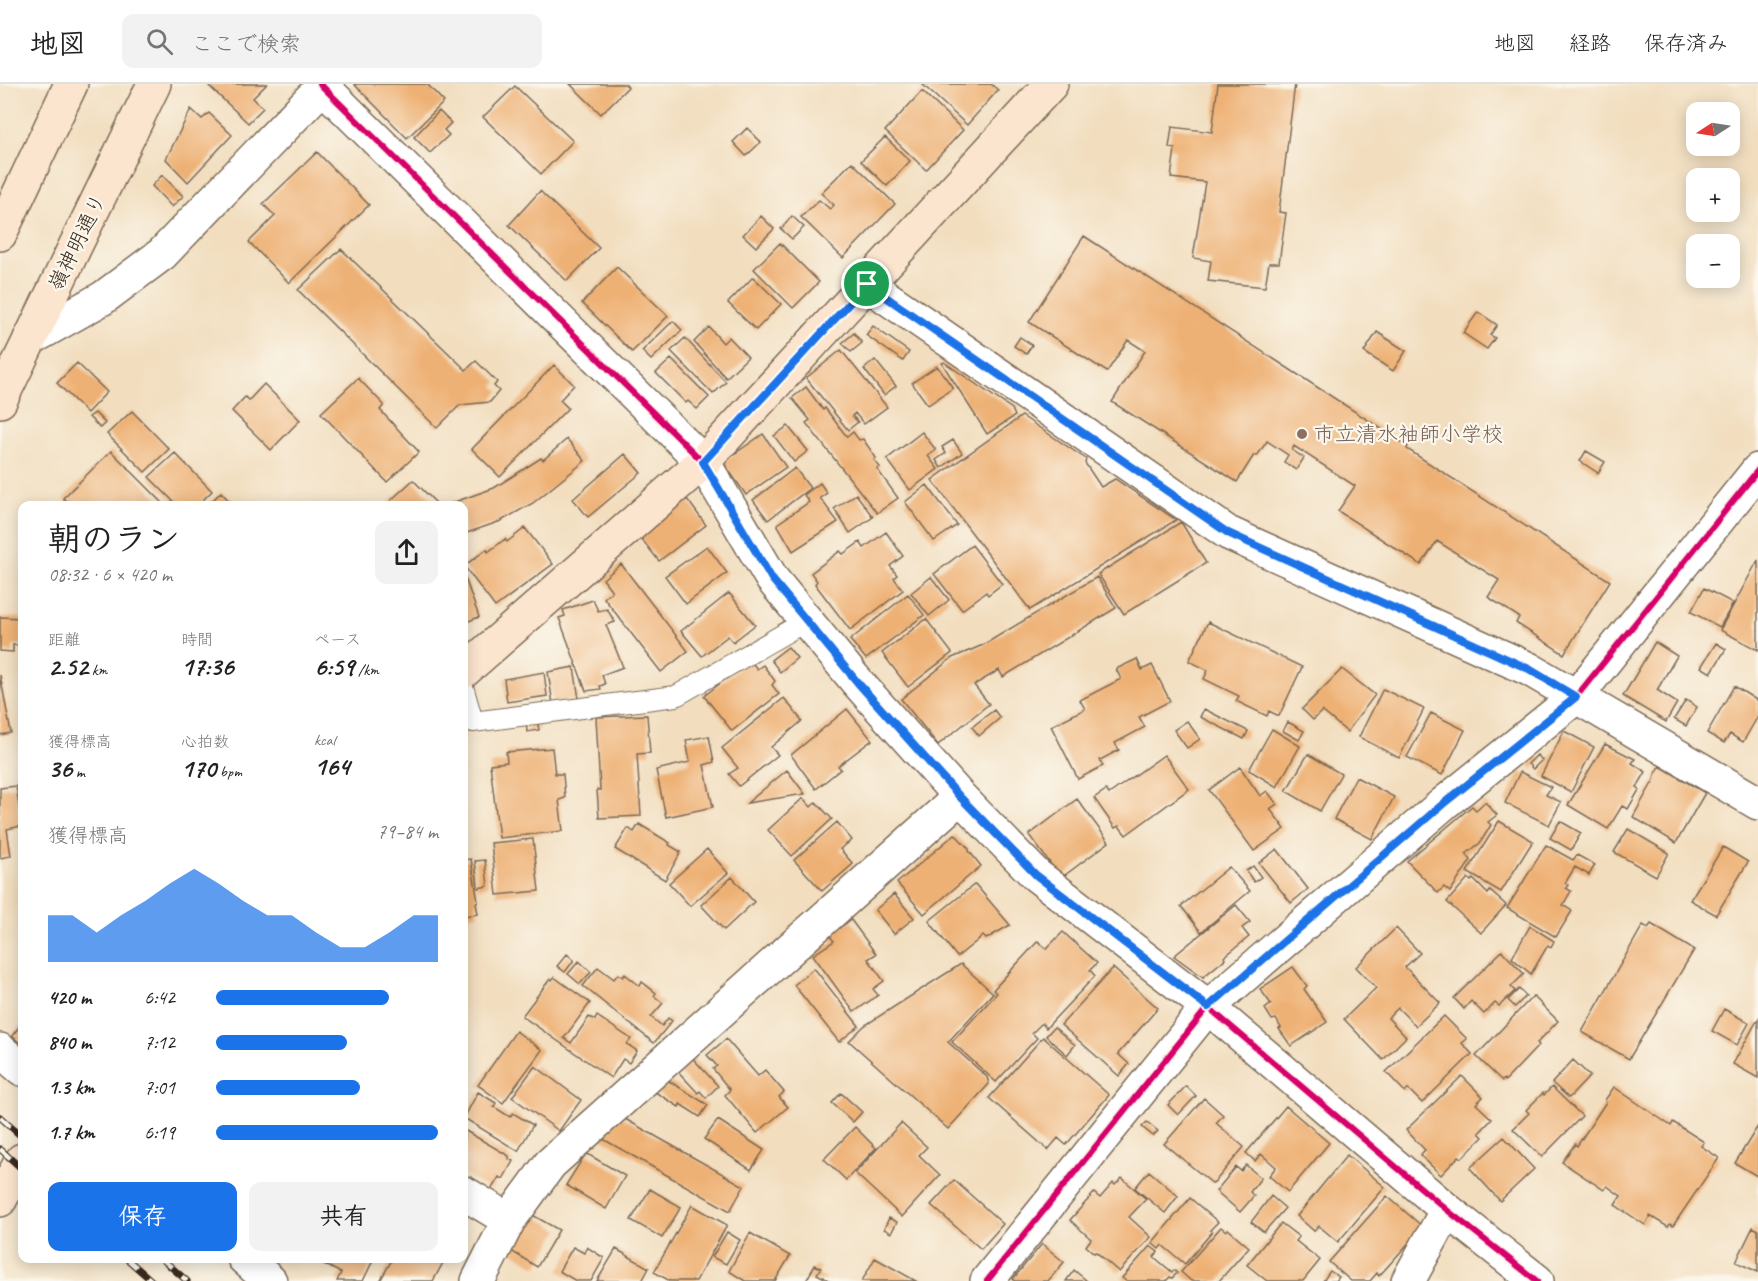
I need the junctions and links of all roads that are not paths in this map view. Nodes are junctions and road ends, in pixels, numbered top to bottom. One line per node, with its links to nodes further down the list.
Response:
1 (71, 84): 5 (street)
2 (154, 84): 7 (street, 嶺神明通り)
3 (1052, 84): 6 (street)
4 (323, 85): 7 (street); 9 (street)
5 (0, 234)
6 (867, 284): 9 (street); 13 (street)
7 (30, 339): 8 (street, 嶺神明通り)
8 (0, 401)
9 (703, 462): 11 (street); 12 (street)
10 (1754, 483): 13 (street)
11 (806, 621): 14 (lane); 15 (street)
12 (468, 668)
13 (1576, 697): 16 (street); 17 (street)
14 (468, 704)
15 (960, 797): 17 (street); 24 (street)
16 (1758, 803)
17 (1208, 1007): 23 (street); 28 (street)
18 (0, 1050): 19 (street)
19 (18, 1066)
20 (18, 1167): 22 (street)
21 (468, 1195): 24 (street)
22 (0, 1200)
23 (1447, 1210): 29 (street); 30 (street)
24 (510, 1220): 27 (street)
25 (250, 1263): 26 (street)
26 (270, 1281)
27 (478, 1281)
28 (987, 1281)
29 (1408, 1281)
30 (1537, 1281)

